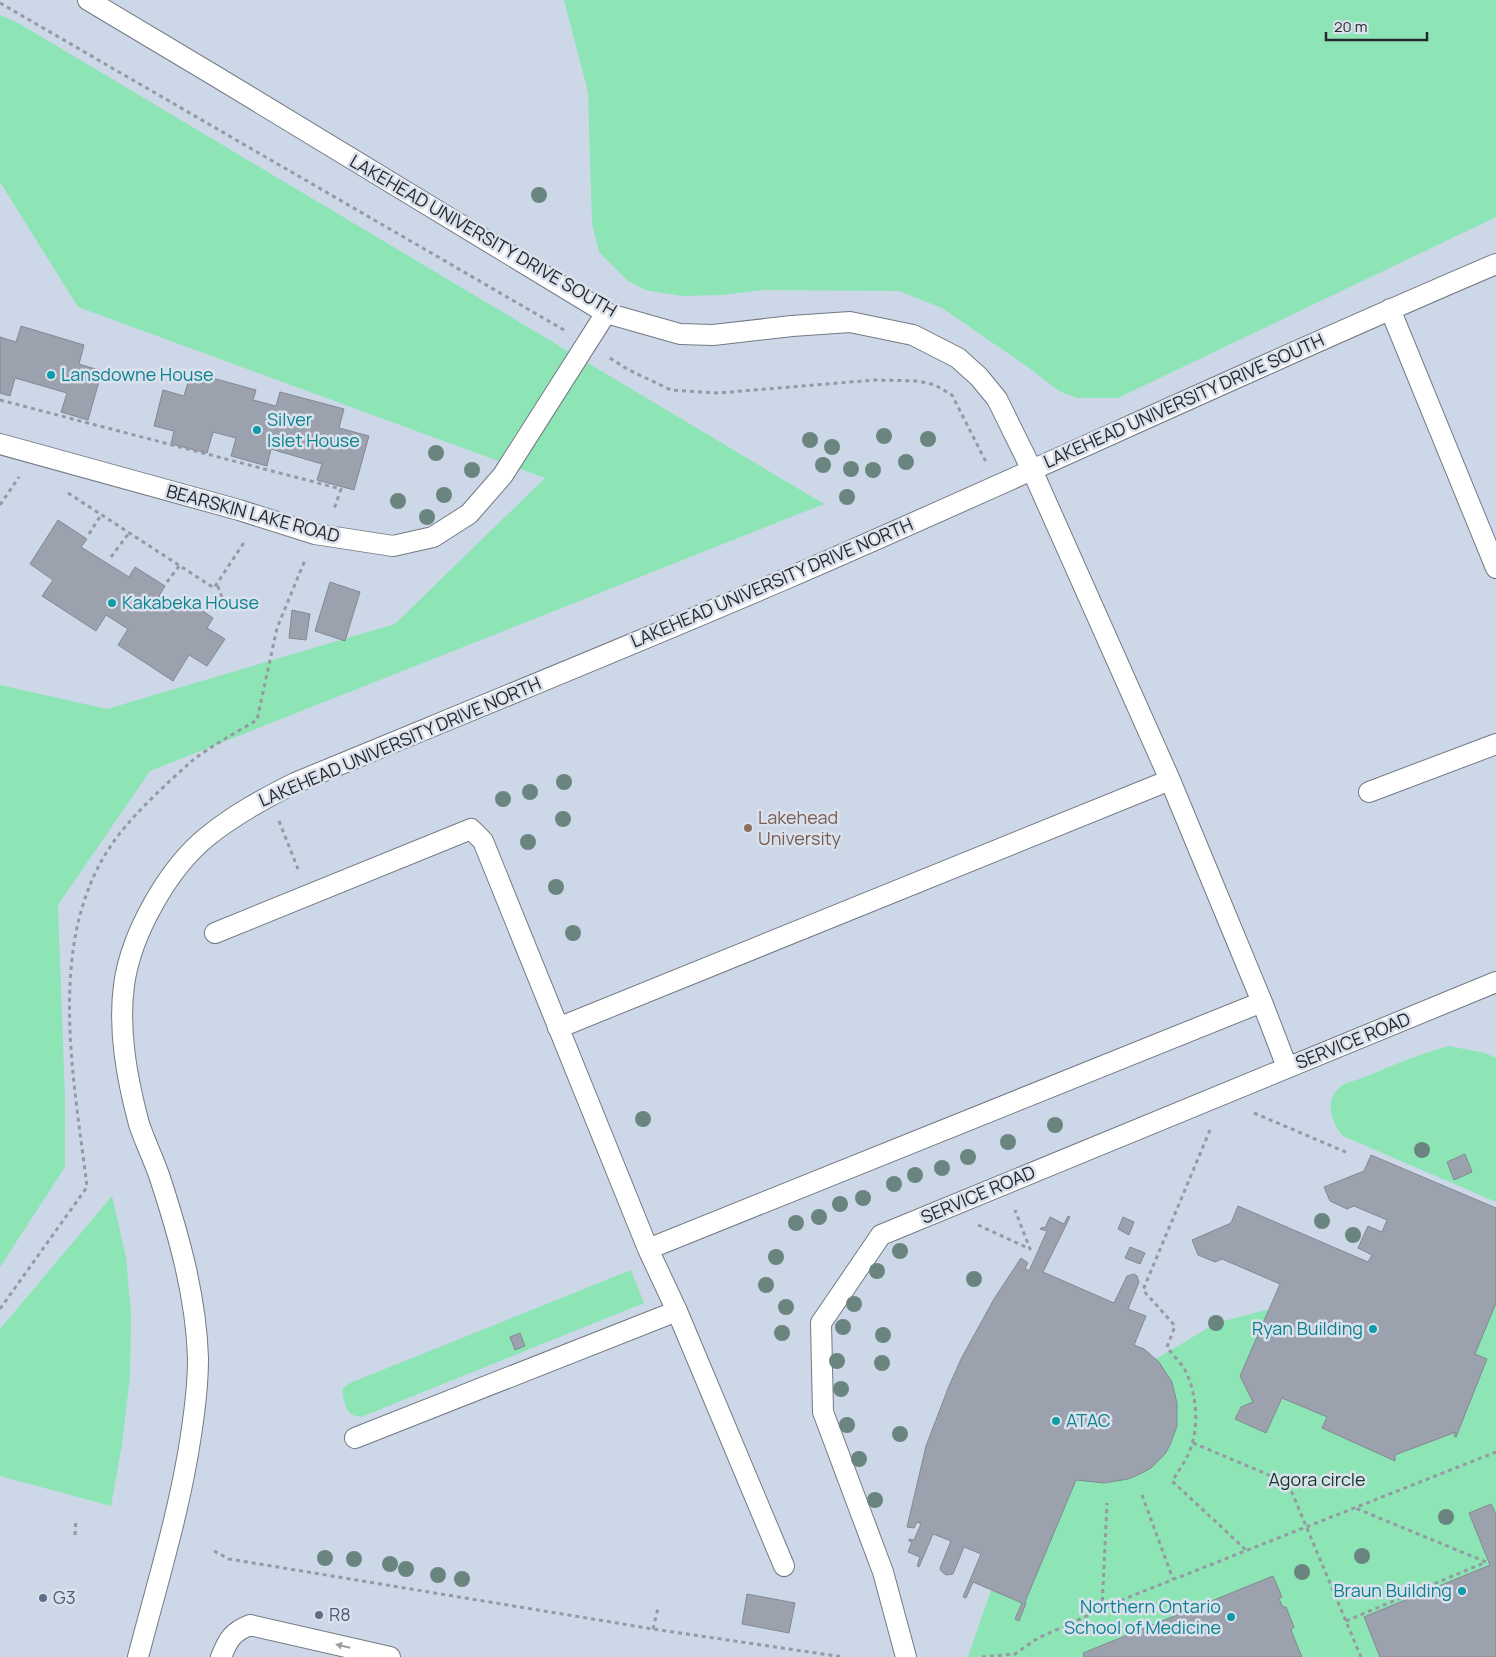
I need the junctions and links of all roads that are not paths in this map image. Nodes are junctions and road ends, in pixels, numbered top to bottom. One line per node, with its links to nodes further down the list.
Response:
1 (88, 0): 4 (lane, LAKEHEAD UNIVERSITY DRIVE SOUTH)
2 (1496, 264): 3 (lane, LAKEHEAD UNIVERSITY DRIVE SOUTH)
3 (1390, 309): 6 (lane, LAKEHEAD UNIVERSITY DRIVE SOUTH); 7 (lane)
4 (606, 313): 5 (lane, BEARSKIN LAKE ROAD); 6 (lane, LAKEHEAD UNIVERSITY DRIVE SOUTH)
5 (0, 444)
6 (1032, 470): 9 (lane); 20 (lane, LAKEHEAD UNIVERSITY DRIVE NORTH)
7 (1496, 568)
8 (1496, 744): 10 (lane)
9 (1170, 780): 13 (lane); 14 (lane)
10 (1369, 792)
11 (215, 933): 14 (lane)
12 (1496, 982): 15 (lane, SERVICE ROAD)
13 (1262, 1002): 15 (lane); 16 (lane)
14 (558, 1028): 16 (lane)
15 (1287, 1067): 23 (lane, SERVICE ROAD)
16 (648, 1249): 17 (lane)
17 (677, 1311): 18 (lane); 19 (lane)
18 (355, 1438)
19 (784, 1566)
20 (138, 1657)
21 (221, 1657): 22 (lane, one-way to 21)
22 (390, 1657)
23 (906, 1657)

